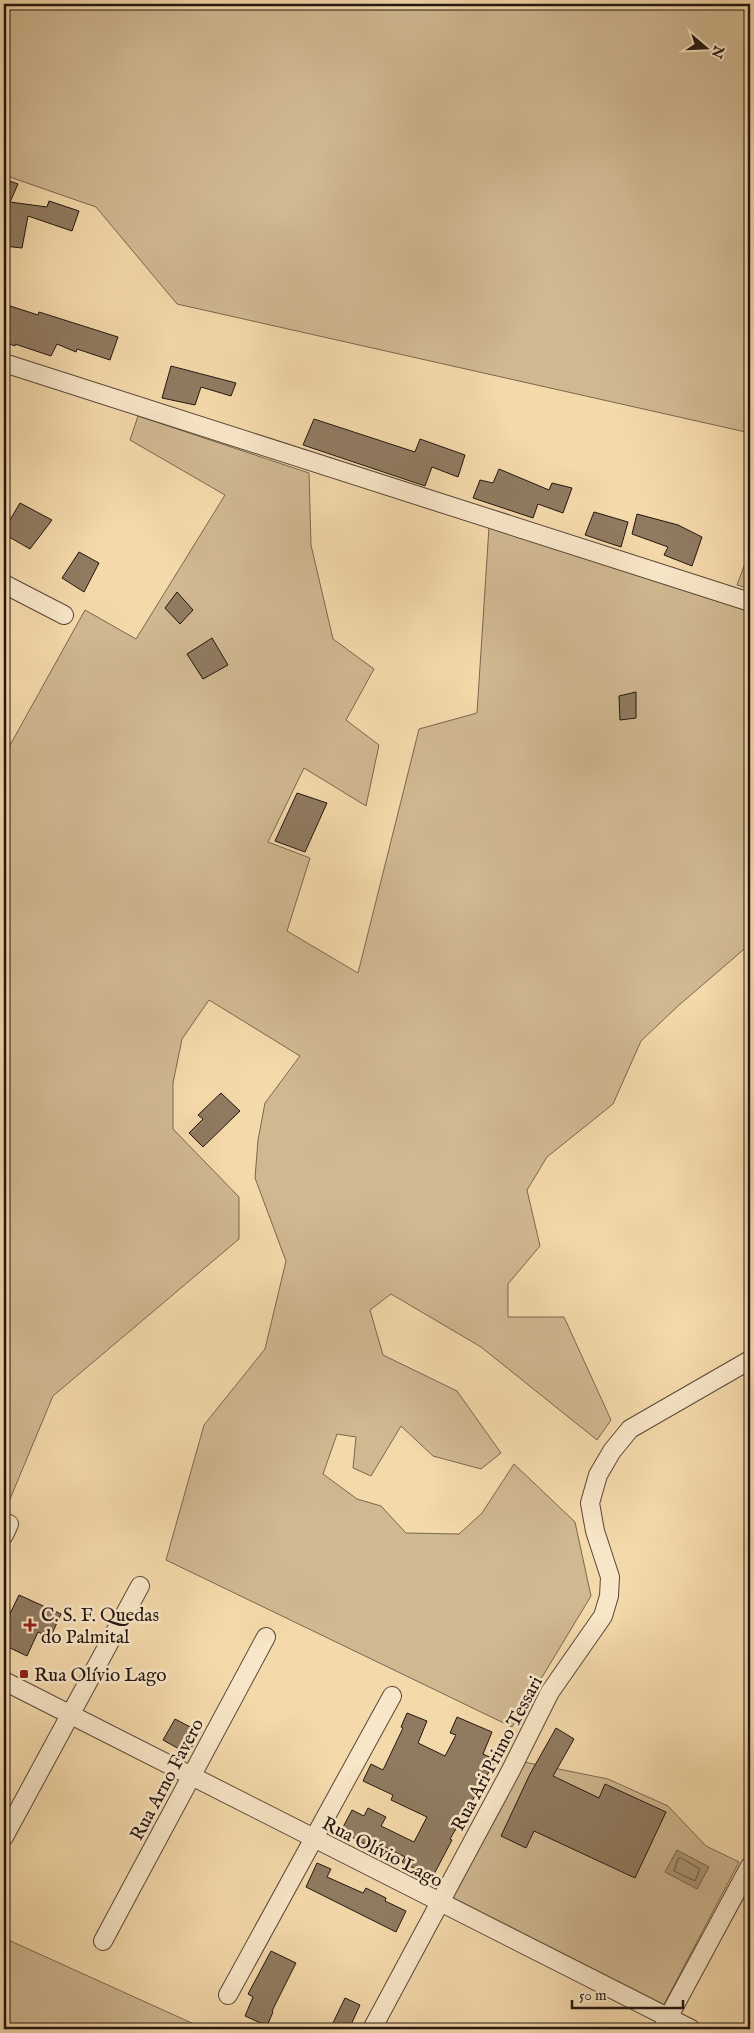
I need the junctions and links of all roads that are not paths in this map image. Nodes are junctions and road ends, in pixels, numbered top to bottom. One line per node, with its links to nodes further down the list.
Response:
1 (4, 363): 3 (street)
2 (4, 584): 4 (street)
3 (750, 602)
4 (64, 615)
5 (750, 1360): 15 (street, Rua Ari Primo Tessari)
6 (140, 1586): 10 (street)
7 (266, 1637): 11 (street, Rua Arno Favero)
8 (4, 1682): 10 (street, Rua Olívio Lago)
9 (392, 1696): 13 (street)
10 (70, 1715): 11 (street, Rua Olívio Lago); 12 (street)
11 (191, 1777): 13 (street, Rua Olívio Lago); 16 (street, Rua Arno Favero)
12 (4, 1837)
13 (315, 1840): 15 (street, Rua Olívio Lago); 17 (street)
14 (750, 1866): 18 (street)
15 (440, 1904): 18 (street, Rua Olívio Lago); 19 (street, Rua Ari Primo Tessari)
16 (103, 1941)
17 (228, 1995)
18 (665, 2023): 20 (street, Rua Olívio Lago)
19 (372, 2029)
20 (691, 2029)

